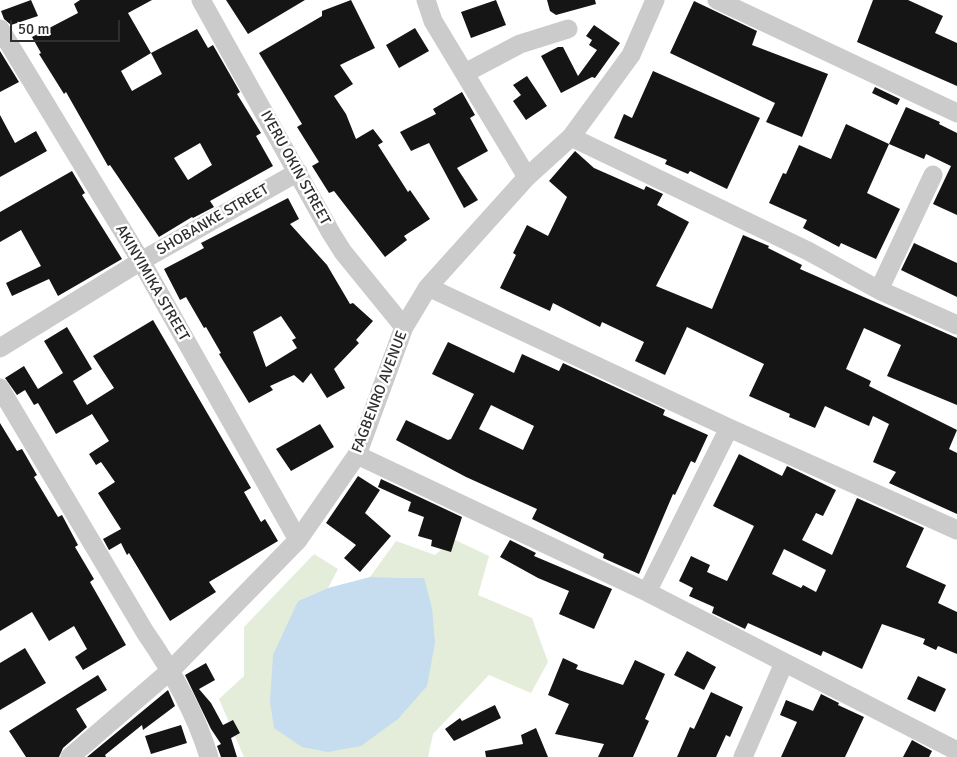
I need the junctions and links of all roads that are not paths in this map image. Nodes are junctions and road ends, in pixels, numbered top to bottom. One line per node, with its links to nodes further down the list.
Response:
1 (201, 0): 10 (street, IYERU OKIN STREET)
2 (426, 0): 7 (street)
3 (655, 0): 9 (street, FAGBENRO AVENUE)
4 (718, 0): 8 (street)
5 (0, 29): 13 (street, AKINYIMIKA STREET)
6 (568, 29): 7 (street)
7 (465, 73): 12 (street)
8 (957, 113)
9 (571, 137): 12 (street, FAGBENRO AVENUE); 15 (street)
10 (298, 172): 13 (street, SHOBANKE STREET); 17 (street, IYERU OKIN STREET)
11 (933, 175): 15 (street)
12 (527, 177): 14 (street, FAGBENRO AVENUE)
13 (141, 261): 18 (street, SHOBANKE STREET); 23 (street, AKINYIMIKA STREET)
14 (428, 286): 17 (street, FAGBENRO AVENUE); 20 (street)
15 (879, 290): 16 (street)
16 (957, 324)
17 (404, 327): 21 (street, FAGBENRO AVENUE)
18 (0, 348)
19 (0, 388): 26 (street)
20 (729, 428): 22 (street); 24 (street)
21 (356, 455): 23 (street, FAGBENRO AVENUE); 24 (street)
22 (957, 530)
23 (298, 540): 26 (street, FAGBENRO AVENUE)
24 (647, 592): 25 (street)
25 (784, 663): 27 (street); 30 (street)
26 (171, 670): 28 (street, FAGBENRO AVENUE); 29 (street)
27 (957, 751): 31 (street)
28 (70, 757)
29 (209, 757)
30 (743, 757)
31 (954, 757)

